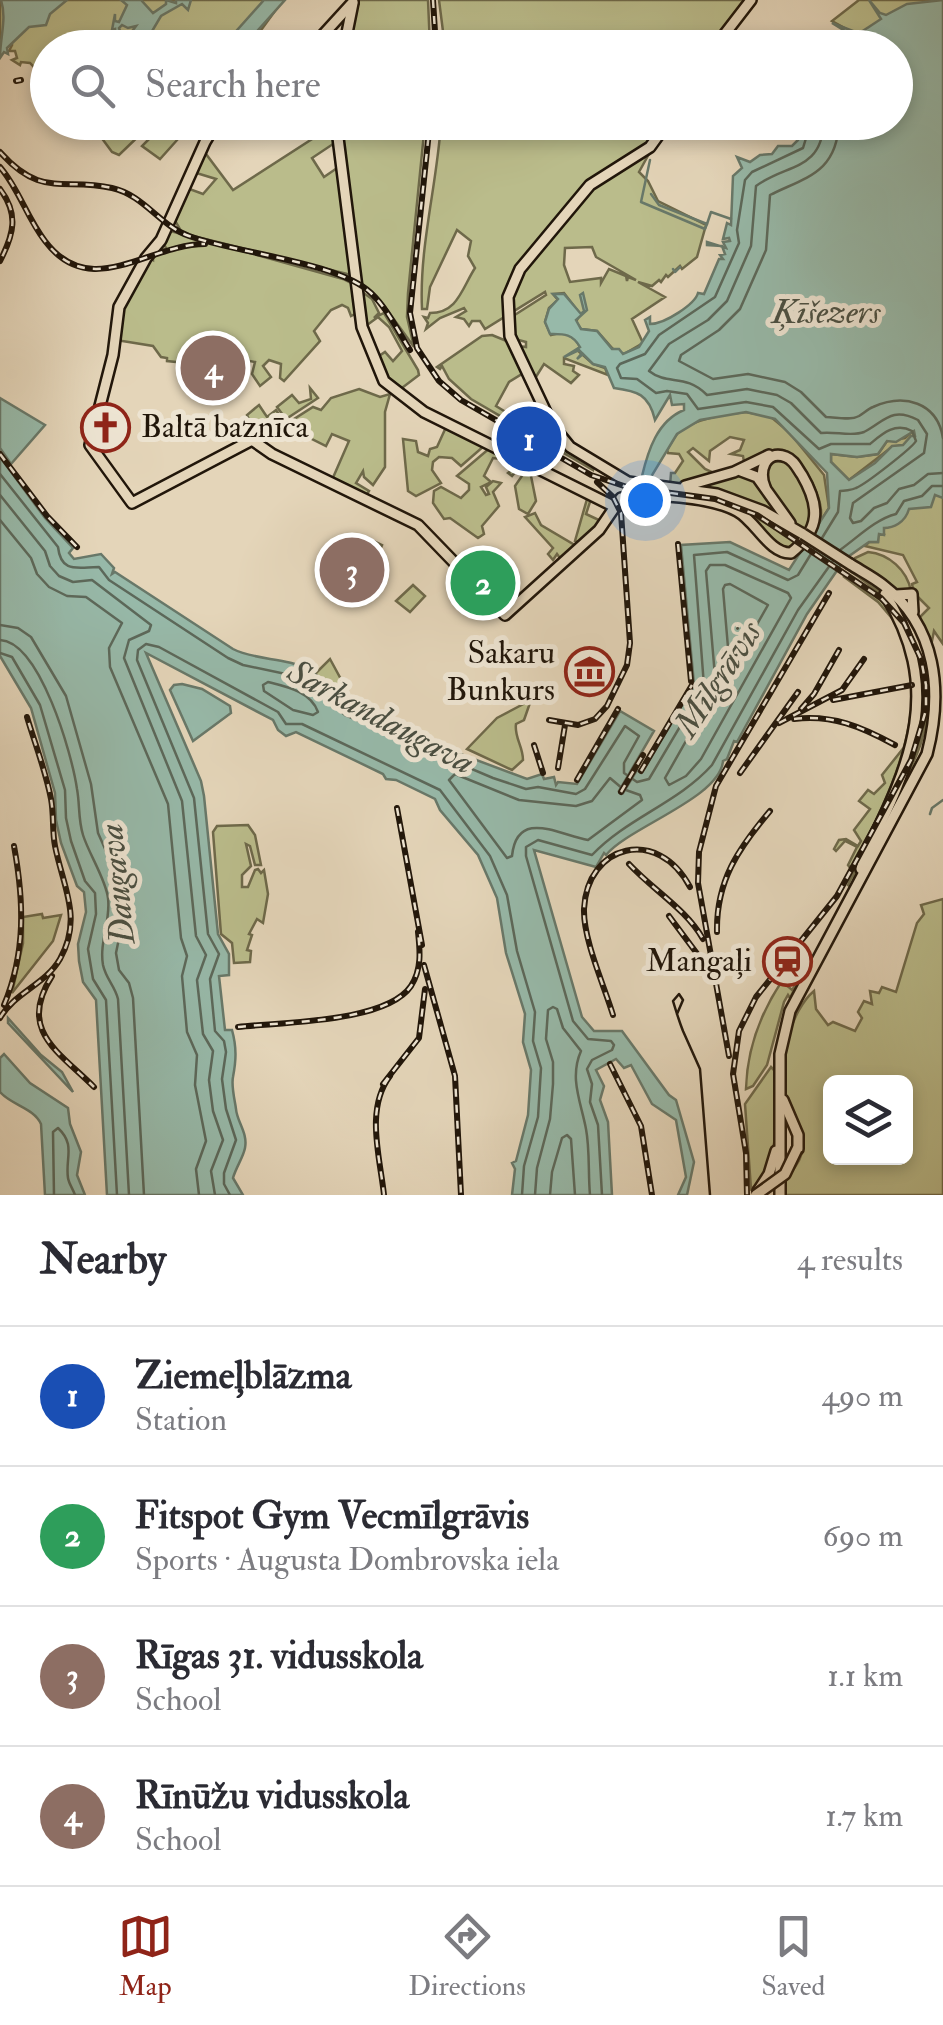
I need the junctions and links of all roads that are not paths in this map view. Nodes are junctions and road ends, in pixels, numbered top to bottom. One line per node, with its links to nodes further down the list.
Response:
1 (751, 0): 5 (main road)
2 (351, 5): 3 (main road); 4 (main road)
3 (328, 30)
4 (347, 30)
5 (728, 30)
6 (206, 140): 16 (main road)
7 (338, 140): 16 (main road)
8 (655, 140): 12 (main road)
9 (734, 472): 10 (main road); 11 (main road); 14 (main road)
10 (711, 479): 12 (main road); 13 (main road)
11 (765, 486): 14 (main road); 15 (main road)
12 (668, 488): 13 (main road)
13 (708, 492): 17 (main road)
14 (677, 500): 16 (main road)
15 (776, 504): 17 (main road); 18 (main road)
16 (613, 506)
17 (762, 510): 18 (main road)
18 (799, 532): 19 (main road, bridge)
19 (869, 577): 20 (main road); 20 (main road)
20 (911, 617): 21 (main road)
21 (800, 987): 22 (main road); 23 (main road)
22 (780, 1080): 23 (main road); 24 (main road)
23 (779, 1143): 24 (main road); 25 (main road)
24 (797, 1149): 26 (main road, bridge)
25 (776, 1170): 26 (main road, bridge); 27 (main road)
26 (756, 1195)
27 (778, 1195)

